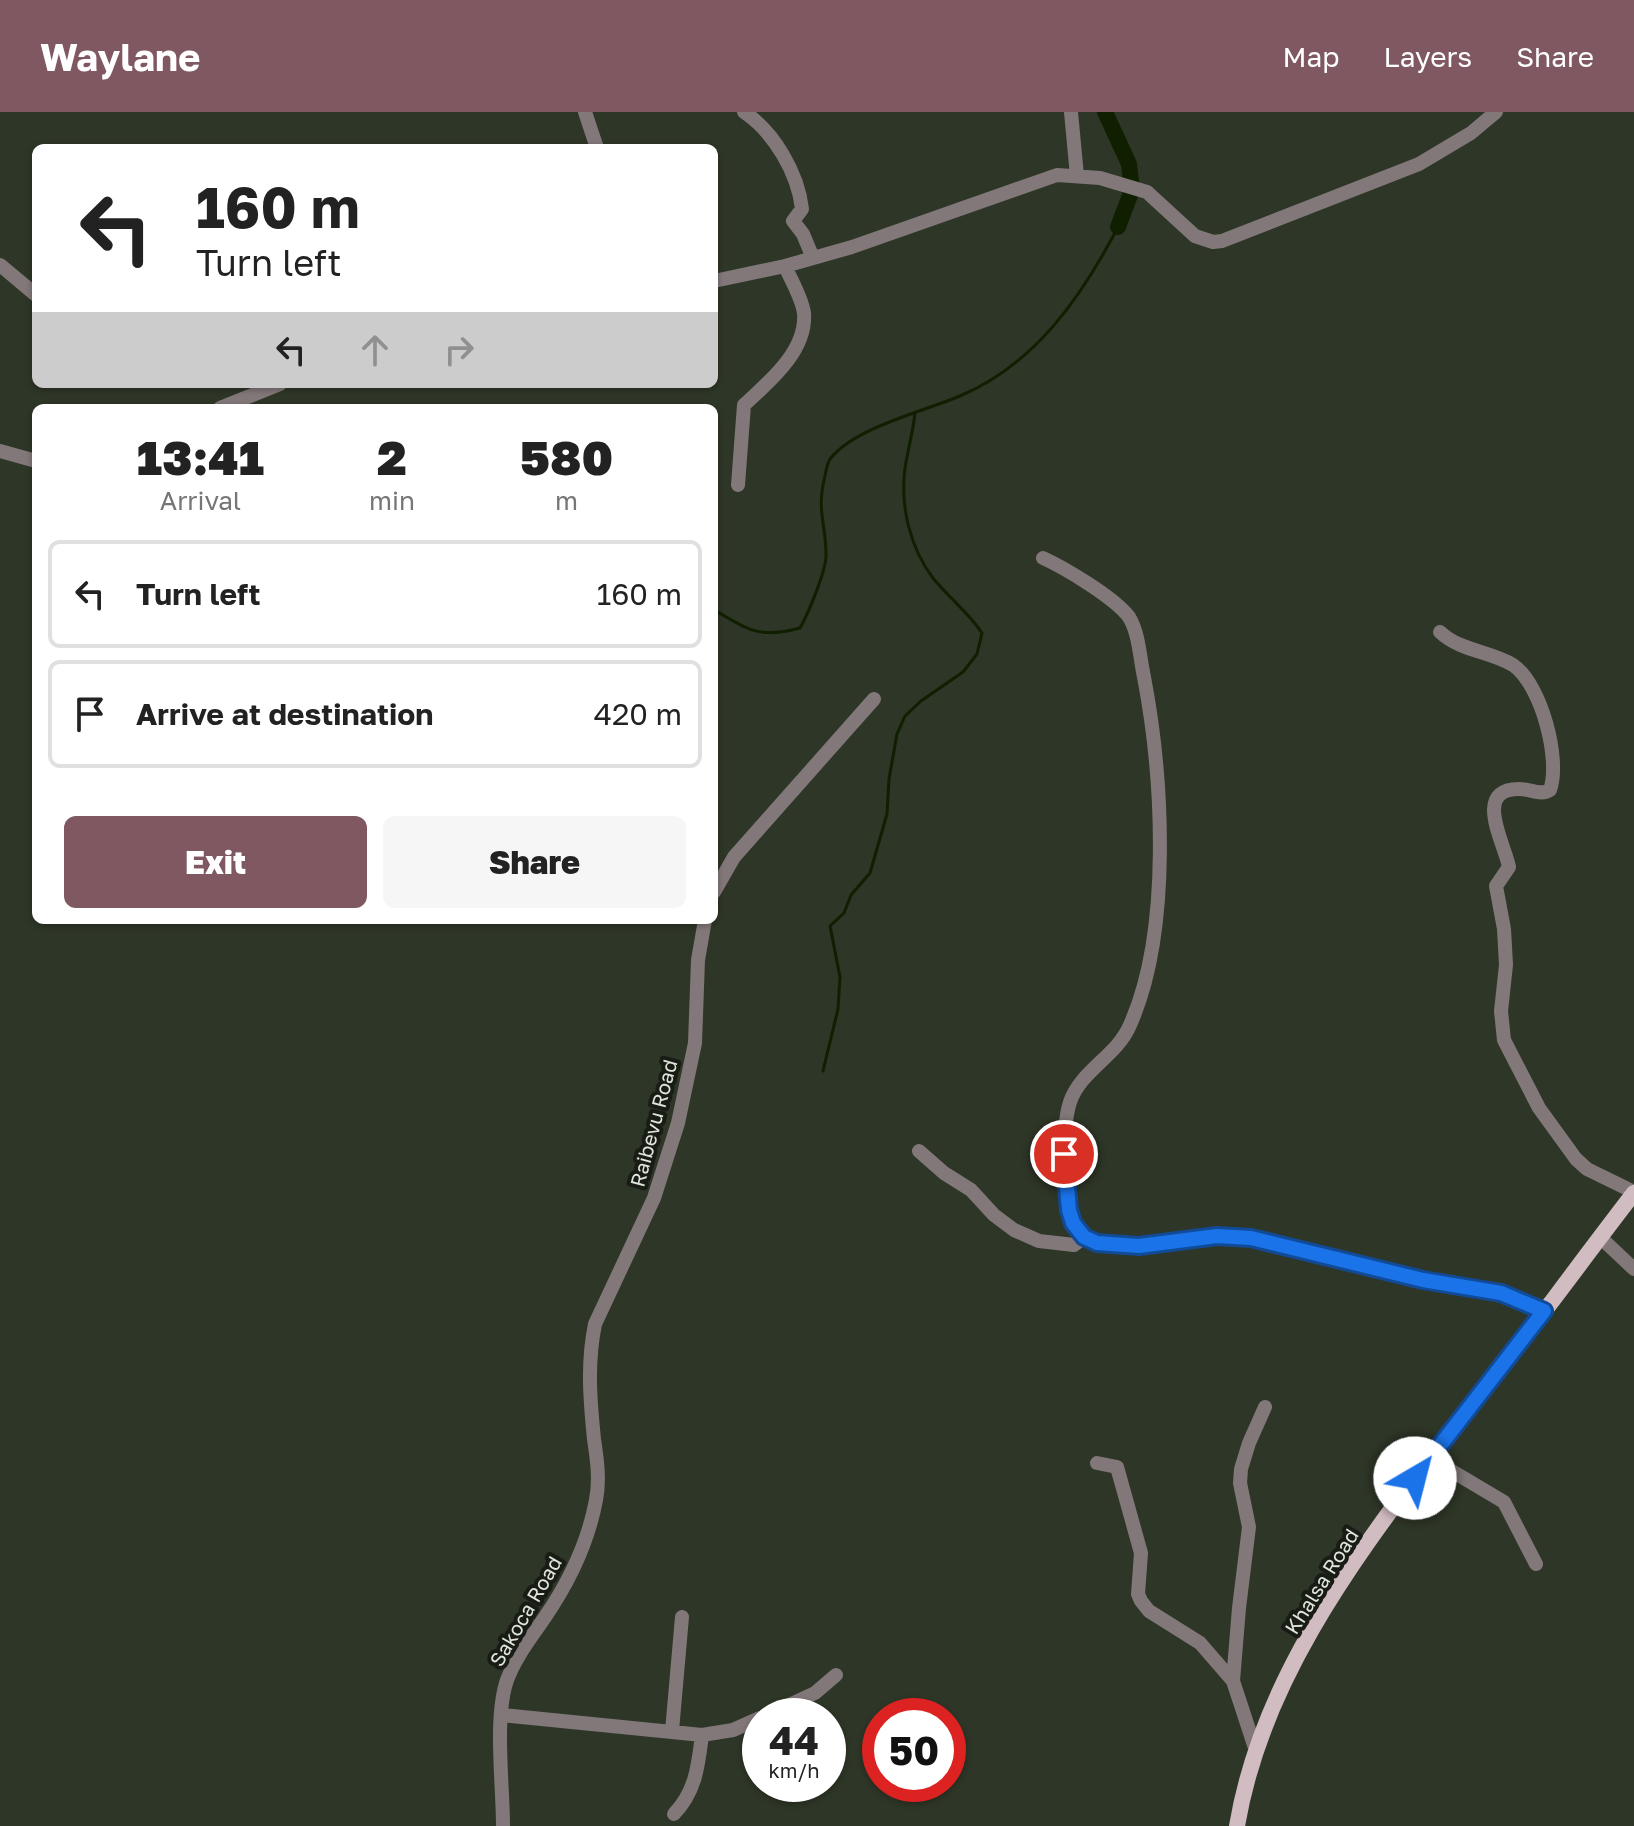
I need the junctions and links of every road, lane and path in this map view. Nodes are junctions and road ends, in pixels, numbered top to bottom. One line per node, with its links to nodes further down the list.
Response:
1 (585, 112): 5 (street)
2 (744, 112): 7 (street)
3 (1071, 112): 6 (street)
4 (1496, 112): 6 (street)
5 (596, 144)
6 (1077, 176): 7 (street)
7 (813, 258): 9 (street)
8 (0, 265): 11 (street)
9 (785, 266): 10 (street); 16 (street)
10 (718, 280)
11 (32, 291)
12 (270, 388): 13 (street)
13 (230, 404)
14 (0, 451): 15 (street)
15 (32, 460)
16 (738, 485)
17 (1043, 558): 24 (street)
18 (1440, 632): 23 (street)
19 (874, 699): 20 (street)
20 (718, 885)
21 (704, 924): 28 (street, Raibevu Road)
22 (919, 1151): 24 (street)
23 (1634, 1192): 25 (main road, Khalsa Road)
24 (1084, 1237): 27 (street)
25 (1600, 1237): 26 (street); 27 (main road, Khalsa Road)
26 (1634, 1269)
27 (1544, 1311): 30 (main road, Khalsa Road)
28 (595, 1324): 37 (street, Sakoca Road)
29 (1265, 1407): 35 (street)
30 (1430, 1458): 32 (street); 41 (main road, Khalsa Road)
31 (1097, 1463): 35 (street)
32 (1536, 1564)
33 (682, 1617): 39 (street)
34 (836, 1675): 36 (street)
35 (1233, 1681): 41 (street)
36 (804, 1698)
37 (502, 1715): 39 (street); 43 (street, Sakoca Road)
38 (742, 1726): 40 (street)
39 (672, 1731): 40 (street)
40 (702, 1735): 42 (street)
41 (1256, 1751): 44 (main road, Khalsa Road)
42 (674, 1814)
43 (503, 1826)
44 (1240, 1826)

